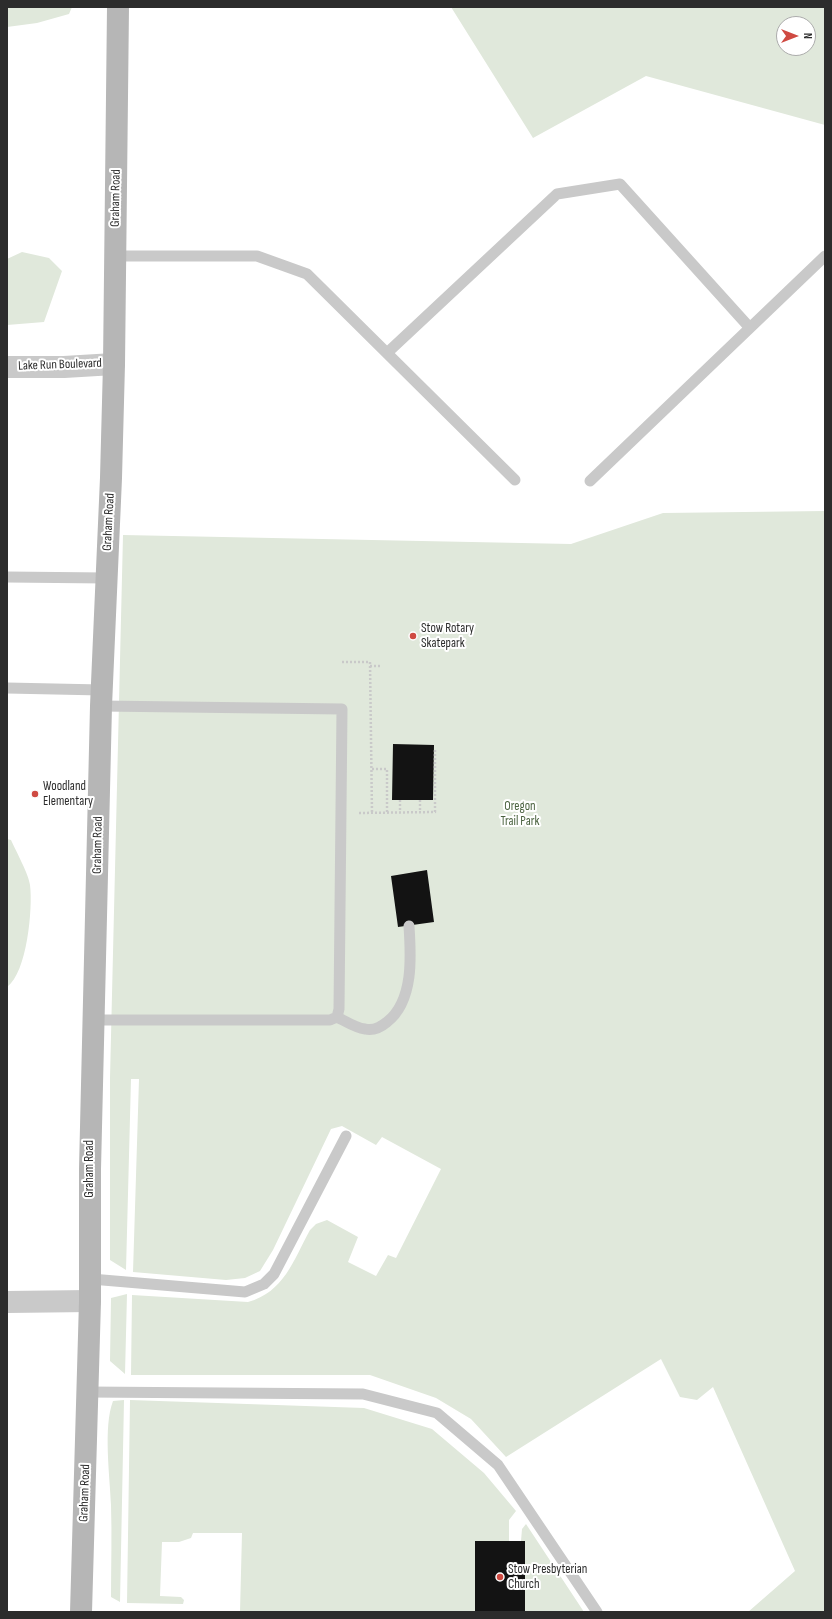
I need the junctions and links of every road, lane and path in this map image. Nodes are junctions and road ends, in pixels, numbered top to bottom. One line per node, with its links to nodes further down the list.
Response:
1 (118, 7): 2 (main road, Graham Road)
2 (115, 256): 5 (lane); 6 (main road, Graham Road)
3 (825, 256): 4 (lane)
4 (750, 328): 5 (lane); 9 (lane)
5 (387, 353): 8 (lane)
6 (114, 364): 7 (street, Lake Run Boulevard); 11 (main road, Graham Road)
7 (7, 367)
8 (515, 480)
9 (590, 481)
10 (7, 577): 11 (lane)
11 (106, 578): 16 (main road, Graham Road)
12 (342, 662): 13 (path)
13 (370, 666): 14 (path); 18 (path)
14 (382, 666)
15 (7, 688): 16 (lane)
16 (102, 698): 23 (lane); 28 (main road, Graham Road)
17 (435, 750): 22 (path)
18 (372, 769): 24 (path); 25 (path)
19 (400, 800): 21 (path)
20 (420, 800): 22 (path)
21 (400, 812): 22 (path); 25 (path)
22 (420, 812)
23 (341, 813): 24 (path); 27 (lane)
24 (372, 813): 25 (path)
25 (387, 813)
26 (409, 926): 27 (lane)
27 (337, 1017): 28 (lane)
28 (94, 1020): 30 (main road, Graham Road)
29 (346, 1136): 30 (lane)
30 (91, 1279): 31 (main road, Graham Road)
31 (90, 1301): 32 (street); 33 (main road, Graham Road)
32 (7, 1302)
33 (87, 1392): 34 (main road, Graham Road); 35 (lane)
34 (81, 1612)
35 (597, 1612)

